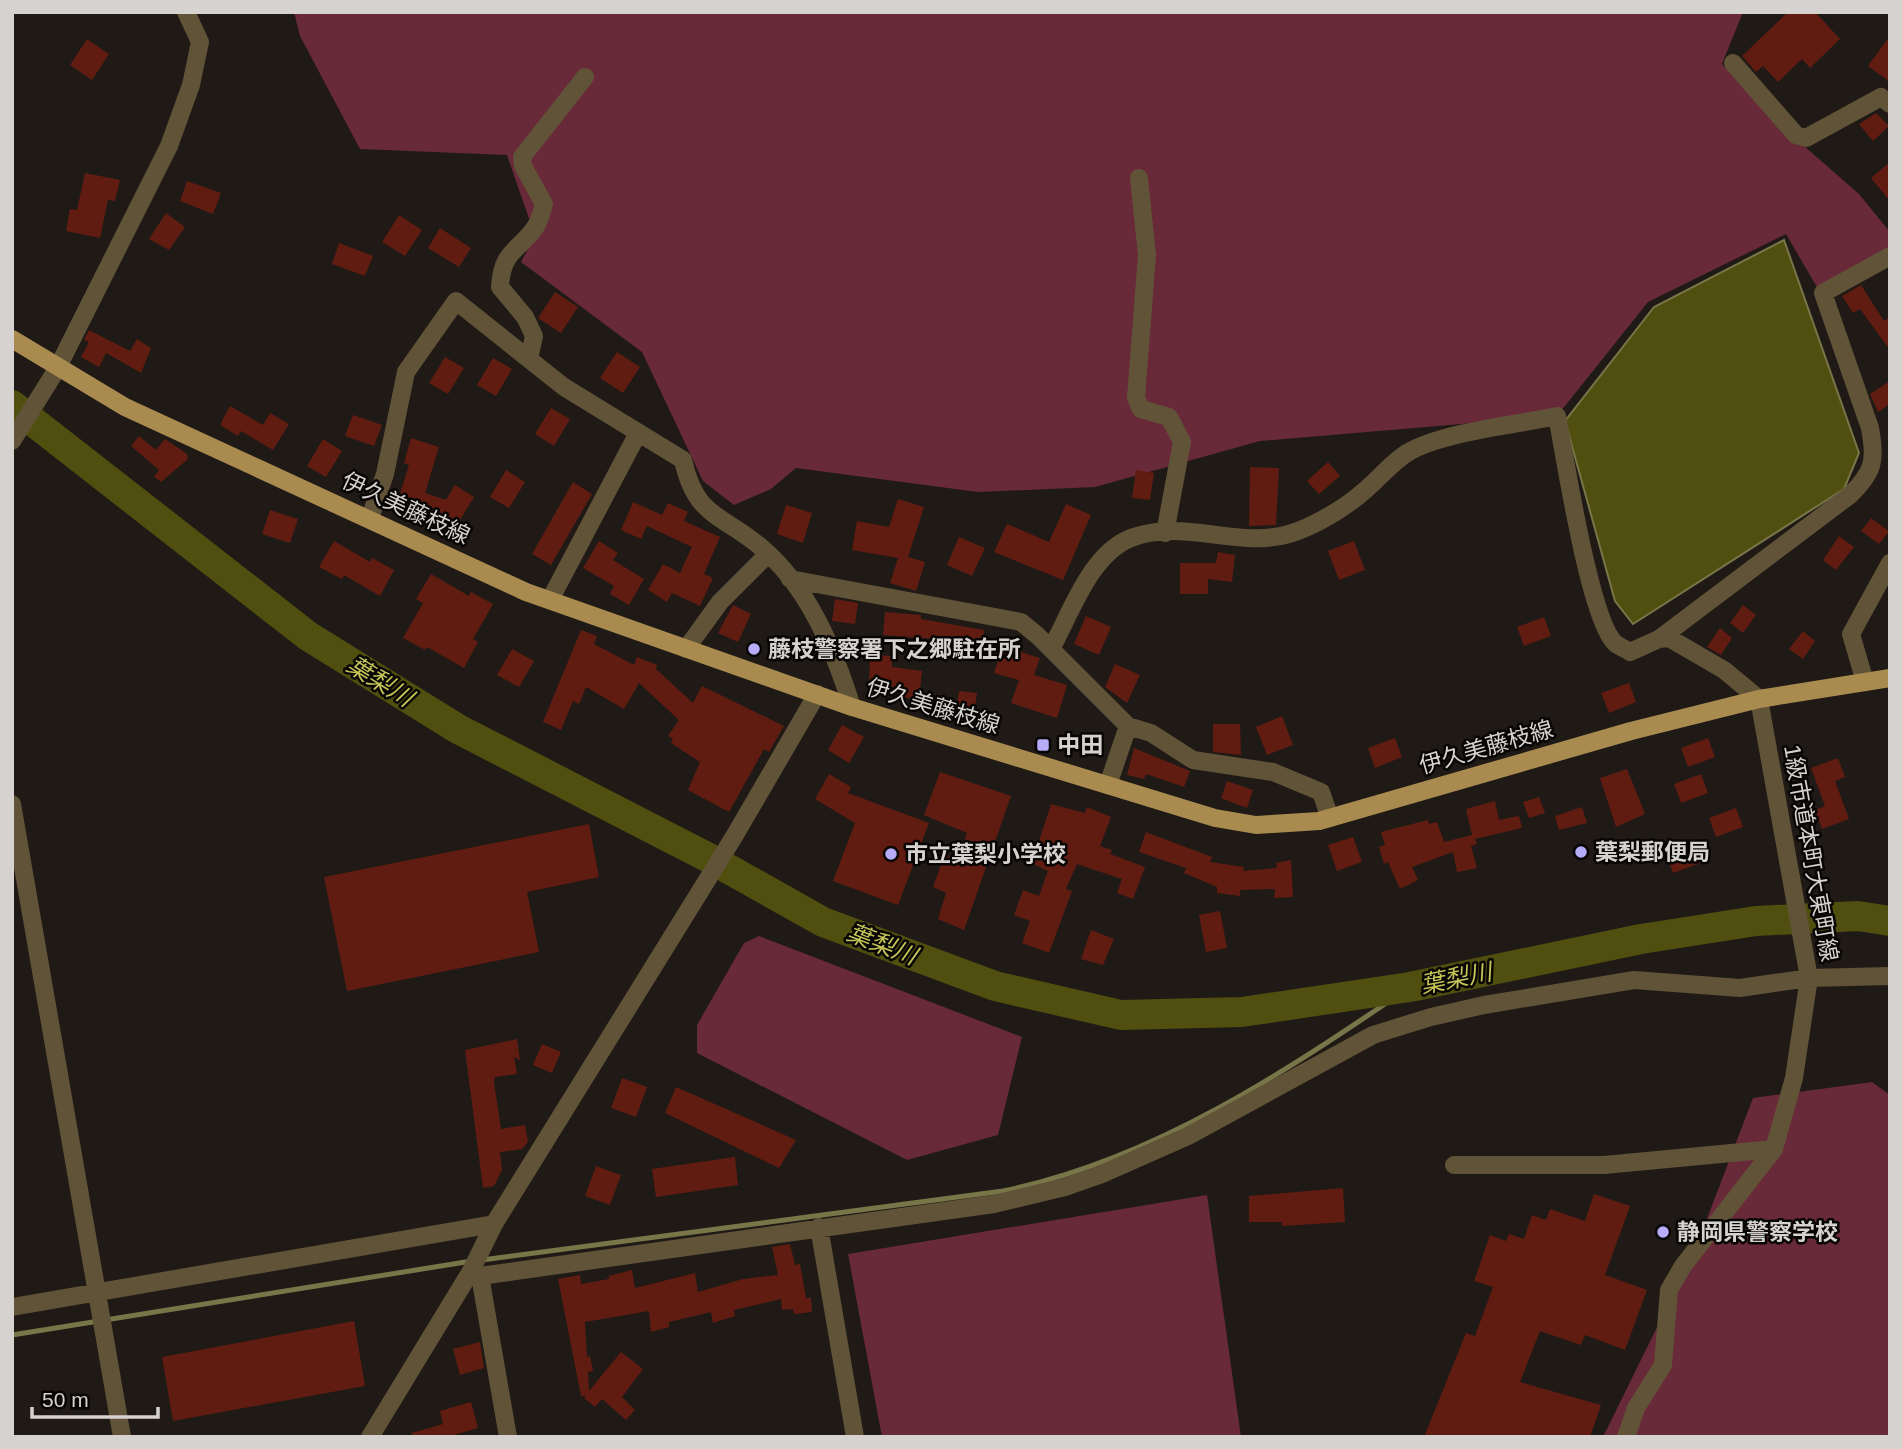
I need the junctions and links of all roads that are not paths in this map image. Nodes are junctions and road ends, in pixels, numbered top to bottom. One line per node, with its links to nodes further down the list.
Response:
1 (186, 12): 9 (street)
2 (1733, 63): 4 (street)
3 (585, 78): 8 (street)
4 (1890, 104)
5 (1139, 178): 13 (street)
6 (1890, 256): 18 (street)
7 (12, 339): 9 (main road, 伊久美藤枝線)
8 (529, 359): 10 (street); 12 (street)
9 (53, 376): 11 (street); 12 (main road, 伊久美藤枝線)
10 (637, 435): 14 (street); 17 (street)
11 (12, 441)
12 (370, 518): 17 (main road, 伊久美藤枝線)
13 (1165, 533): 18 (street); 20 (street)
14 (768, 554): 16 (street); 19 (street)
15 (1890, 563): 22 (street)
16 (790, 579): 20 (street); 25 (street)
17 (550, 600): 19 (main road, 伊久美藤枝線)
18 (1659, 639): 24 (street)
19 (686, 649): 23 (main road, 伊久美藤枝線)
20 (1051, 649): 26 (street)
21 (1890, 678): 22 (main road, 伊久美藤枝線)
22 (1865, 682): 24 (main road, 伊久美藤枝線)
23 (817, 694): 25 (main road, 伊久美藤枝線); 34 (street)
24 (1759, 699): 29 (main road, 伊久美藤枝線); 31 (street, 1級市道本町大東町線)
25 (852, 707): 27 (main road, 伊久美藤枝線)
26 (1128, 726): 27 (street); 29 (street)
27 (1108, 785): 29 (main road, 伊久美藤枝線)
28 (12, 804): 37 (street)
29 (1330, 818)
30 (1890, 976): 31 (street, 1級市道本町大東町線)
31 (1809, 978): 32 (street); 35 (street)
32 (1774, 1149): 33 (street); 43 (street)
33 (1454, 1165)
34 (494, 1224): 36 (street); 37 (street)
35 (819, 1227): 36 (street); 42 (street)
36 (475, 1273): 40 (street); 41 (street)
37 (96, 1292): 38 (street); 39 (street)
38 (12, 1307)
39 (122, 1437)
40 (370, 1437)
41 (508, 1437)
42 (855, 1437)
43 (1626, 1437)

